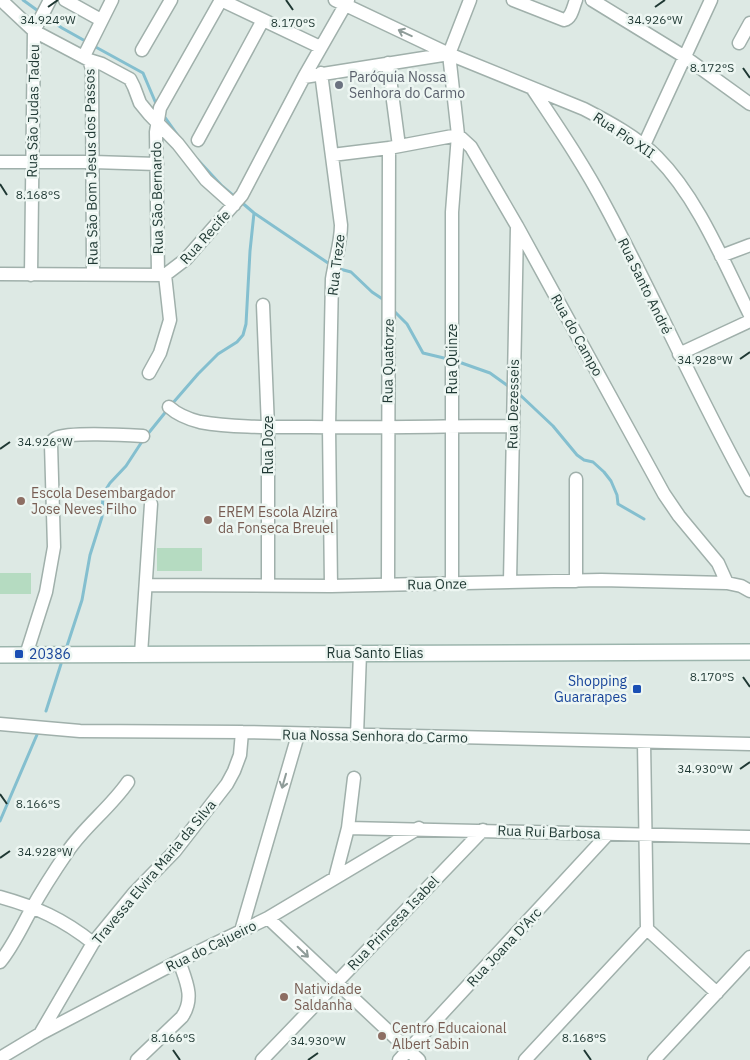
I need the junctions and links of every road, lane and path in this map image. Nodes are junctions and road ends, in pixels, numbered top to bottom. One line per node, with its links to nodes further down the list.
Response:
1 (1, 0): 12 (street)
2 (65, 0): 13 (street)
3 (112, 0): 13 (street)
4 (171, 0): 18 (street)
5 (221, 0): 14 (street); 27 (street)
6 (470, 0): 19 (street)
7 (513, 0): 8 (street)
8 (576, 0)
9 (592, 0): 21 (street)
10 (711, 0): 21 (street)
11 (343, 2): 17 (street, Rua Recife); 19 (street, Rua Pio XII, one-way to 11)
12 (42, 15): 20 (street); 33 (street, Rua São Judas Tadeu)
13 (101, 20): 20 (street)
14 (263, 20): 17 (street); 29 (street)
15 (750, 23): 16 (street)
16 (740, 43)
17 (320, 47): 24 (street, Rua Recife)
18 (142, 50)
19 (450, 54): 22 (street); 25 (street, Rua Pio XII); 28 (street)
20 (86, 56): 27 (street); 35 (street, Rua São Bom Jesus dos Passos)
21 (686, 57): 26 (street); 30 (street)
22 (388, 63): 23 (street); 31 (street, Rua Quatorze)
23 (321, 73): 24 (street); 32 (street, Rua Treze)
24 (304, 77): 37 (street, Rua Recife)
25 (532, 88): 30 (street, Rua Pio XII); 48 (street, Rua Santo André)
26 (750, 104)
27 (158, 116): 36 (street, Rua São Bernardo); 37 (street)
28 (458, 135): 31 (street); 38 (street, Rua do Campo); 51 (street, Rua Quinze)
29 (198, 140)
30 (644, 145): 40 (street, Rua Pio XII)
31 (394, 147): 32 (street); 55 (street, Rua Quatorze)
32 (332, 156): 54 (street, Rua Treze)
33 (33, 161): 34 (street); 35 (street); 44 (street, Rua São Judas Tadeu)
34 (0, 162)
35 (93, 162): 36 (street); 42 (street, Rua São Bom Jesus dos Passos)
36 (157, 164): 43 (street, Rua São Bernardo)
37 (237, 201): 43 (street, Rua Recife)
38 (517, 226): 52 (street, Rua Dezesseis); 63 (street, Rua do Campo)
39 (750, 245): 40 (street)
40 (721, 256): 46 (street, Rua Pio XII)
41 (0, 274): 44 (street)
42 (93, 274): 43 (street); 44 (street)
43 (162, 274): 49 (street, Rua São Bernardo)
44 (31, 275)
45 (263, 304): 53 (street, Rua Doze)
46 (750, 315)
47 (750, 321): 48 (street)
48 (679, 354): 58 (street, Rua Santo André)
49 (149, 373)
50 (170, 407): 53 (street)
51 (452, 426): 52 (street); 55 (street); 62 (street, Rua Quinze)
52 (512, 426): 61 (street, Rua Dezesseis)
53 (268, 427): 54 (street); 65 (street, Rua Doze)
54 (329, 427): 55 (street); 67 (street, Rua Treze)
55 (387, 428): 66 (street, Rua Quatorze)
56 (143, 436): 73 (street)
57 (576, 479): 60 (street)
58 (750, 490)
59 (151, 504): 64 (street)
60 (576, 581): 61 (street, Rua Onze); 63 (street, Rua Onze)
61 (510, 582): 62 (street, Rua Onze)
62 (452, 583): 66 (street, Rua Onze)
63 (727, 583): 68 (street)
64 (146, 585): 65 (street, Rua Onze); 71 (street)
65 (268, 585): 67 (street, Rua Onze)
66 (388, 585): 67 (street, Rua Onze)
67 (330, 586)
68 (750, 591)
69 (360, 652): 70 (main road, Rua Santo Elias); 71 (main road, Rua Santo Elias); 77 (street)
70 (750, 652)
71 (140, 654): 73 (main road, Rua Santo Elias)
72 (0, 655): 73 (main road, Rua Santo Elias)
73 (26, 655)
74 (0, 724): 75 (street, Rua Nossa Senhora do Carmo)
75 (242, 732): 76 (street, Rua Nossa Senhora do Carmo); 94 (street, Travessa Elvira Maria da Silva)
76 (298, 734): 77 (street, Rua Nossa Senhora do Carmo); 93 (street, one-way to 93)
77 (357, 735): 78 (street, Rua Nossa Senhora do Carmo)
78 (644, 742): 79 (street, Rua Nossa Senhora do Carmo); 86 (street)
79 (750, 744)
80 (354, 778): 82 (street)
81 (128, 782): 90 (street)
82 (348, 828): 83 (street, Rua Rui Barbosa); 88 (street)
83 (419, 828): 84 (street, Rua Rui Barbosa); 88 (street, Rua do Cajueiro)
84 (483, 830): 85 (street, Rua Rui Barbosa); 98 (street, Rua Princesa Isabel)
85 (608, 834): 86 (street, Rua Rui Barbosa); 101 (street, Rua Joana D'Arc)
86 (646, 834): 87 (street, Rua Rui Barbosa); 92 (street)
87 (750, 837)
88 (335, 878): 91 (street, Rua do Cajueiro)
89 (0, 896): 90 (street)
90 (32, 908): 94 (street); 97 (street)
91 (268, 918): 93 (street, Rua do Cajueiro); 98 (street, one-way to 98)
92 (647, 929): 99 (street); 107 (street)
93 (241, 931): 96 (street, Rua do Cajueiro)
94 (93, 943): 100 (street, Travessa Elvira Maria da Silva)
95 (750, 957): 99 (street)
96 (179, 961): 100 (street, Rua do Cajueiro); 103 (street)
97 (0, 962)
98 (335, 983): 101 (street); 104 (street, Rua Princesa Isabel)
99 (717, 993): 108 (street)
100 (40, 1034): 102 (street, Rua do Cajueiro)
101 (408, 1050): 105 (street, Rua Joana D'Arc); 106 (street)
102 (0, 1058)
103 (137, 1060)
104 (262, 1060)
105 (399, 1060)
106 (419, 1060)
107 (526, 1060)
108 (654, 1060)

